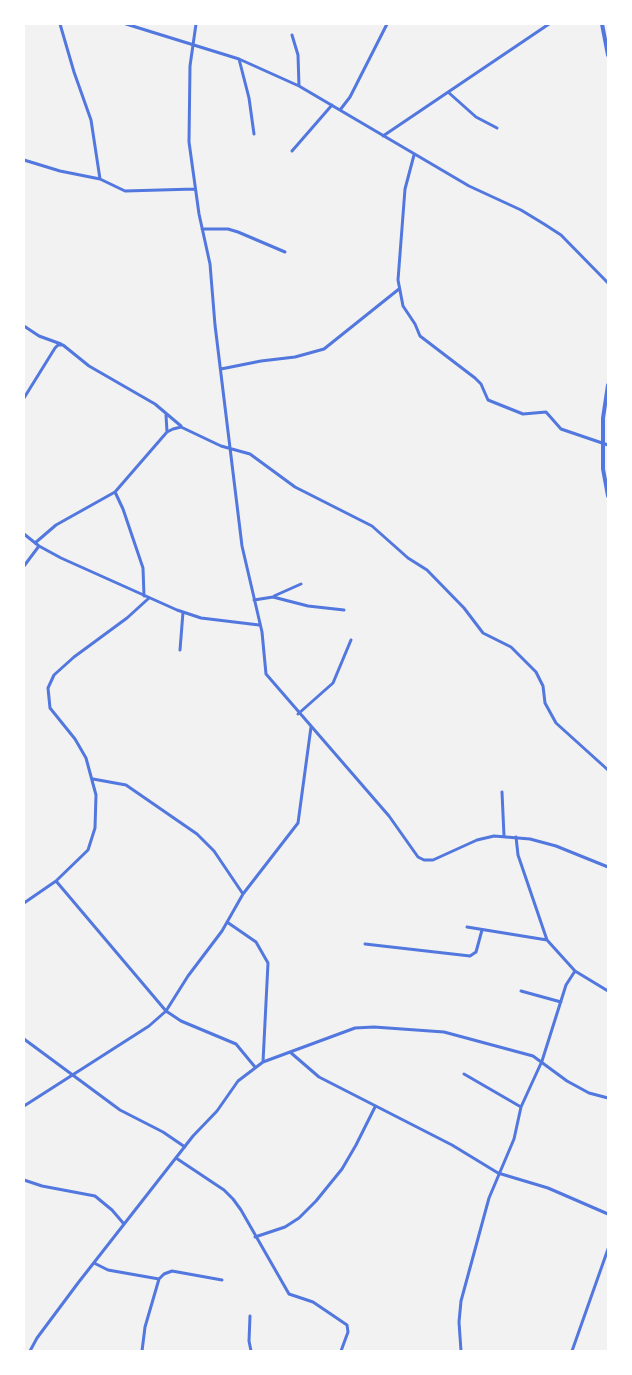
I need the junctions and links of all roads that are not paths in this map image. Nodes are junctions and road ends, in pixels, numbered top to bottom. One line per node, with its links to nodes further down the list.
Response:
1 (60, 24): 21 (street)
2 (126, 24): 8 (street)
3 (196, 24): 8 (street)
4 (387, 24): 14 (street)
5 (549, 24): 12 (street)
6 (602, 24): 9 (street)
7 (292, 35): 11 (street)
8 (194, 44): 10 (street); 22 (street)
9 (608, 55)
10 (239, 60): 11 (street); 16 (street)
11 (299, 86): 13 (street)
12 (448, 92): 15 (street); 17 (street)
13 (332, 105): 14 (street); 18 (street)
14 (340, 110): 17 (street)
15 (497, 128)
16 (254, 134)
17 (383, 136): 19 (street)
18 (292, 151)
19 (414, 155): 25 (street); 26 (street)
20 (24, 160): 21 (street)
21 (100, 179): 22 (street)
22 (195, 189): 23 (street)
23 (202, 229): 24 (street); 29 (street)
24 (285, 252)
25 (608, 283)
26 (399, 289): 29 (street); 35 (street)
27 (24, 326): 28 (street)
28 (63, 345): 31 (street); 32 (street)
29 (221, 369): 37 (street)
30 (608, 385): 35 (street)
31 (24, 397)
32 (166, 415): 33 (street); 34 (street)
33 (181, 427): 34 (street); 37 (street)
34 (167, 432): 38 (street)
35 (603, 444): 36 (street); 39 (street)
36 (608, 445)
37 (231, 450): 48 (street); 56 (street)
38 (115, 492): 41 (street); 45 (street)
39 (608, 496)
40 (24, 534): 41 (street)
41 (36, 543): 42 (street)
42 (39, 546): 43 (street); 45 (street)
43 (24, 566)
44 (301, 584): 46 (street)
45 (144, 596): 47 (street)
46 (273, 597): 48 (street); 49 (street)
47 (148, 598): 50 (street); 57 (street)
48 (254, 600): 51 (street)
49 (344, 610)
50 (183, 612): 51 (street); 53 (street)
51 (259, 625): 54 (street)
52 (351, 640): 54 (street)
53 (180, 650)
54 (298, 714): 55 (street)
55 (311, 727): 59 (street); 63 (street)
56 (608, 770)
57 (93, 779): 62 (street); 63 (street)
58 (502, 792): 59 (street)
59 (504, 836): 60 (street)
60 (516, 837): 61 (street); 68 (street)
61 (608, 867)
62 (56, 881): 64 (street); 74 (street)
63 (243, 894): 65 (street)
64 (24, 903)
65 (227, 922): 74 (street); 78 (street)
66 (467, 927): 67 (street)
67 (482, 930): 68 (street); 69 (street)
68 (547, 940): 70 (street)
69 (365, 944)
70 (575, 971): 72 (street); 73 (street)
71 (520, 991): 73 (street)
72 (608, 991)
73 (561, 1002): 77 (street)
74 (166, 1011): 79 (street); 81 (street)
75 (24, 1039): 81 (street)
76 (290, 1052): 77 (street); 78 (street); 84 (street)
77 (542, 1061): 82 (street); 85 (street)
78 (263, 1062): 79 (street)
79 (256, 1067): 86 (street)
80 (464, 1074): 85 (street)
81 (72, 1077): 83 (street); 86 (street)
82 (608, 1098)
83 (24, 1106)
84 (375, 1107): 88 (street); 92 (street)
85 (521, 1107): 88 (street)
86 (185, 1147): 87 (street)
87 (176, 1158): 91 (street); 92 (street)
88 (498, 1172): 90 (street); 102 (street)
89 (24, 1180): 91 (street)
90 (608, 1214)
91 (124, 1224): 94 (street)
92 (255, 1237): 101 (street)
93 (608, 1249): 103 (street)
94 (94, 1263): 95 (street); 98 (street)
95 (159, 1279): 96 (street); 99 (street)
96 (222, 1280)
97 (250, 1316): 100 (street)
98 (30, 1351)
99 (142, 1351)
100 (250, 1351)
101 (341, 1351)
102 (461, 1351)
103 (572, 1351)

